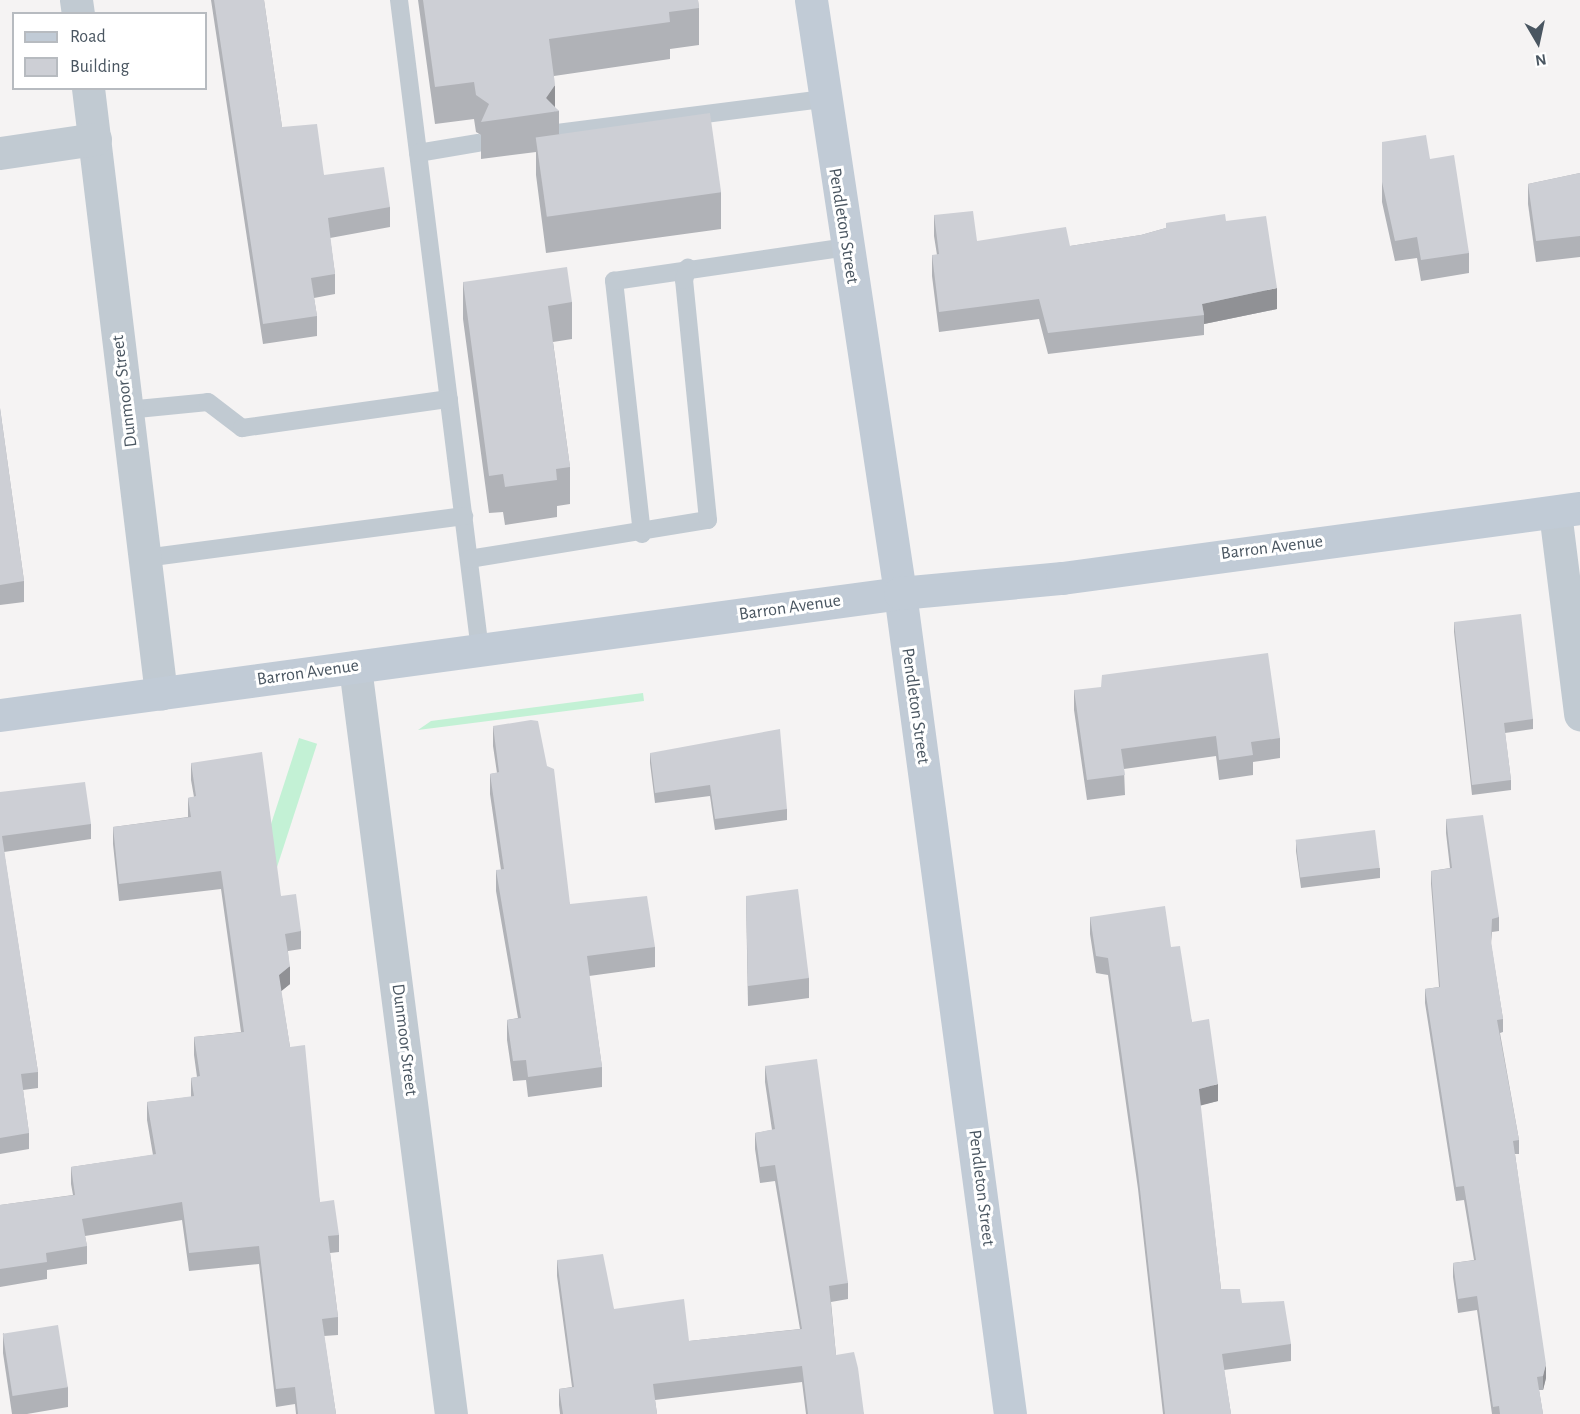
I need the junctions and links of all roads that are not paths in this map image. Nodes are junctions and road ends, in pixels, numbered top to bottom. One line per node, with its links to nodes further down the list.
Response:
1 (399, 0): 9 (lane)
2 (811, 0): 4 (main road, Pendleton Street)
3 (88, 90): 6 (street, Dunmoor Street)
4 (824, 99): 5 (lane); 10 (main road, Pendleton Street)
5 (557, 133)
6 (95, 139): 8 (street); 13 (street, Dunmoor Street)
7 (478, 143): 9 (lane)
8 (0, 153)
9 (418, 153): 12 (lane)
10 (846, 247): 11 (lane); 19 (main road, Pendleton Street)
11 (688, 268): 16 (lane); 16 (lane)
12 (448, 399): 13 (lane); 15 (lane)
13 (127, 410): 17 (street, Dunmoor Street)
14 (1567, 510): 19 (main road, Barron Avenue); 23 (street)
15 (464, 516): 17 (lane); 18 (lane)
16 (642, 534): 18 (lane)
17 (145, 558): 22 (street, Dunmoor Street)
18 (469, 559): 20 (lane)
19 (900, 593): 20 (main road, Barron Avenue); 26 (main road, Pendleton Street)
20 (480, 650): 21 (main road, Barron Avenue)
21 (355, 667): 22 (main road, Barron Avenue); 25 (street, Dunmoor Street)
22 (161, 694): 24 (main road, Barron Avenue)
23 (1580, 714)
24 (0, 715)
25 (451, 1414)
26 (1010, 1414)

